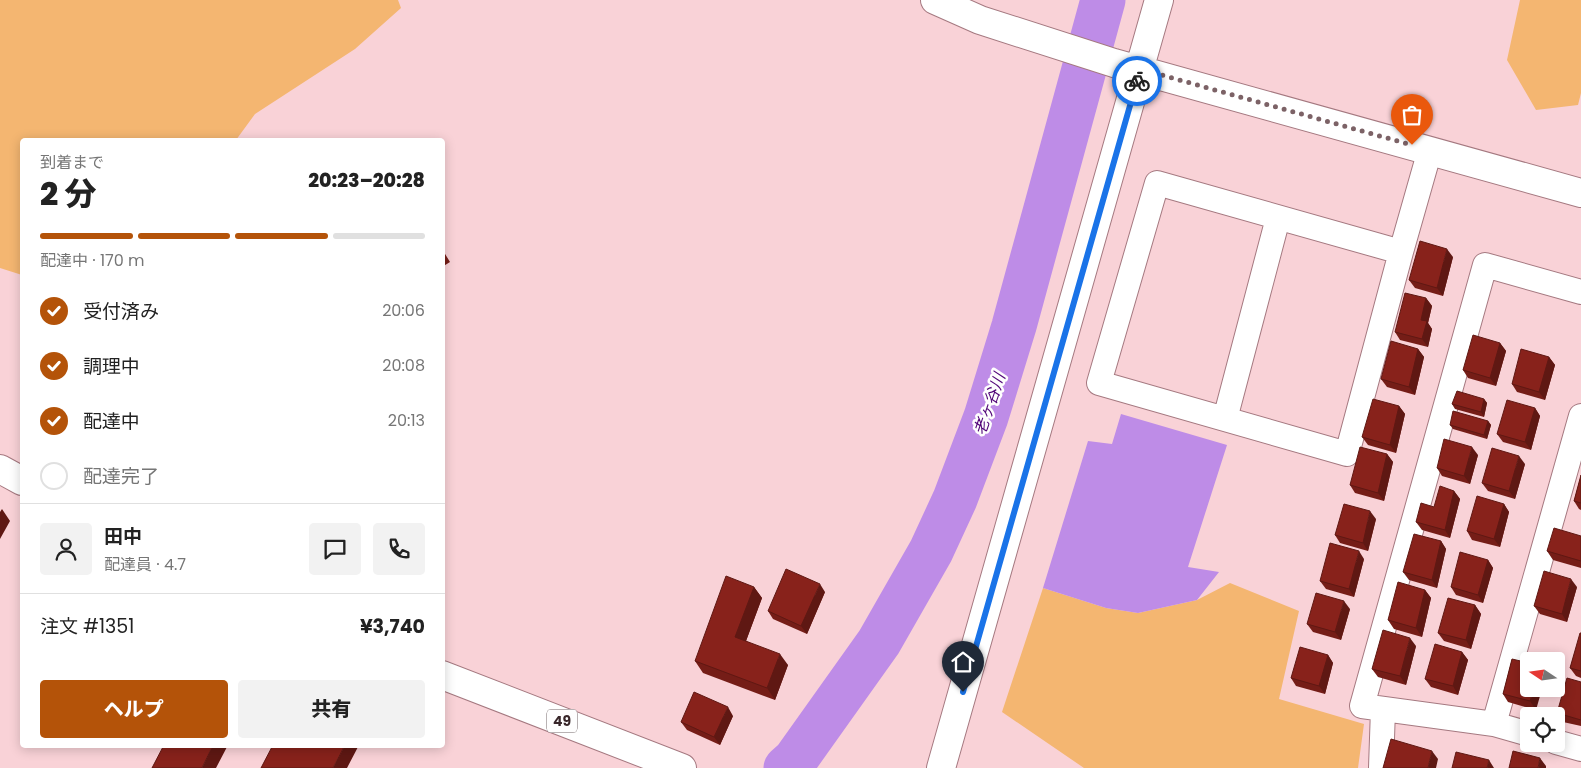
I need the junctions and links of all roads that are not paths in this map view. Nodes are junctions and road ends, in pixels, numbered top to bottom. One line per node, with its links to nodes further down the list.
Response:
1 (935, 0): 3 (street)
2 (1158, 0): 3 (street)
3 (1127, 66): 4 (street); 20 (street)
4 (1430, 150): 5 (street); 7 (street)
5 (1581, 193)
6 (1278, 218): 7 (street); 10 (street); 10 (street)
7 (1401, 252): 10 (street)
8 (1581, 292): 14 (street)
9 (1581, 416): 15 (street)
10 (1224, 419)
11 (0, 469): 12 (street)
12 (20, 480)
13 (445, 676): 19 (street, 49)
14 (1383, 709): 15 (street); 21 (street)
15 (1494, 724): 16 (street)
16 (1520, 731)
17 (1565, 745): 18 (street)
18 (1581, 749)
19 (682, 768)
20 (941, 768)
21 (1381, 768)

